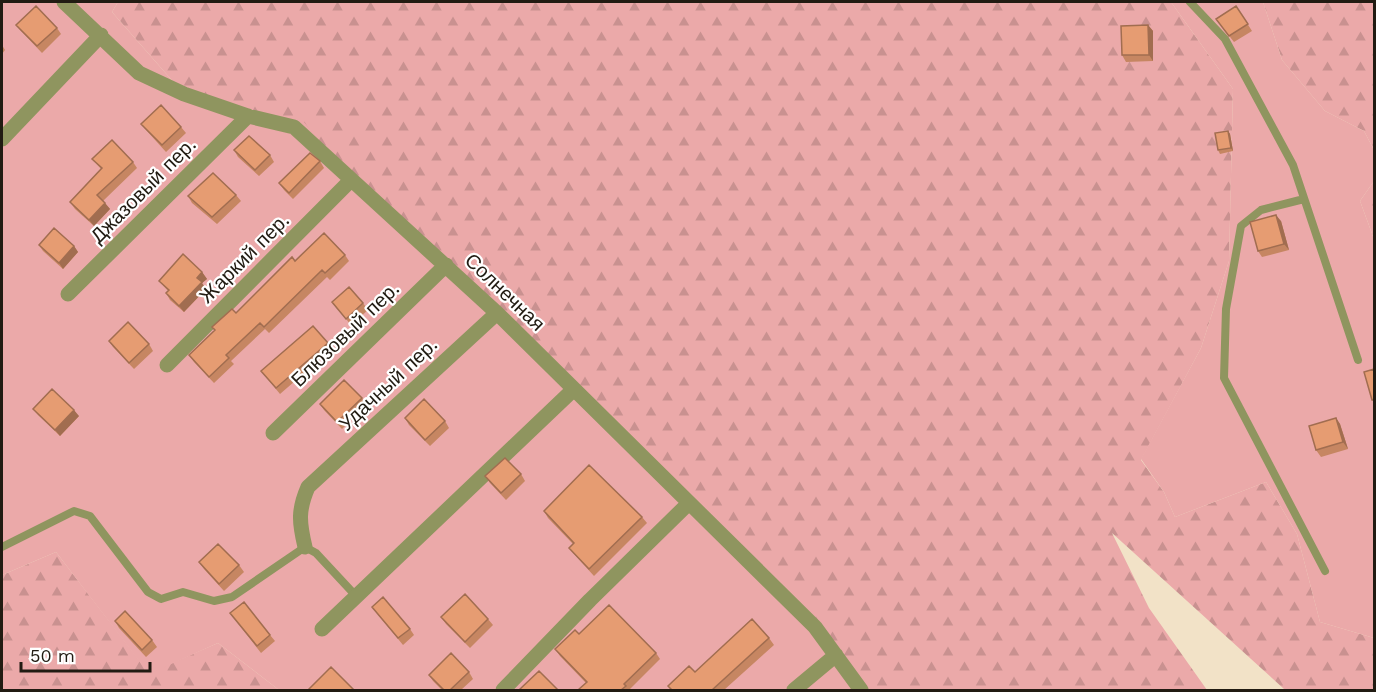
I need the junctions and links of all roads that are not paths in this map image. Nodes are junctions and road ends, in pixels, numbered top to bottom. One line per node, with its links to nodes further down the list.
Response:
1 (64, 2): 3 (street, Солнечная)
2 (1190, 2): 7 (lane)
3 (101, 35): 4 (street, Солнечная); 5 (street)
4 (248, 116): 6 (street, Солнечная); 9 (street, Джазовый пер.)
5 (2, 139)
6 (351, 180): 8 (street, Солнечная); 12 (street, Жаркий пер.)
7 (1304, 199): 11 (lane); 18 (lane)
8 (446, 265): 10 (street, Солнечная); 14 (street, Блюзовый пер.)
9 (68, 294)
10 (497, 313): 13 (street, Солнечная); 17 (street, Удачный пер.)
11 (1358, 360)
12 (167, 365)
13 (574, 389): 15 (street, Солнечная); 19 (street)
14 (273, 433)
15 (689, 503): 21 (street, Солнечная); 22 (street)
16 (2, 547): 17 (lane)
17 (305, 547): 19 (lane)
18 (1325, 571)
19 (356, 596): 20 (street)
20 (322, 629)
21 (836, 656): 23 (street); 24 (street, Солнечная)
22 (503, 690)
23 (794, 690)
24 (861, 690)

